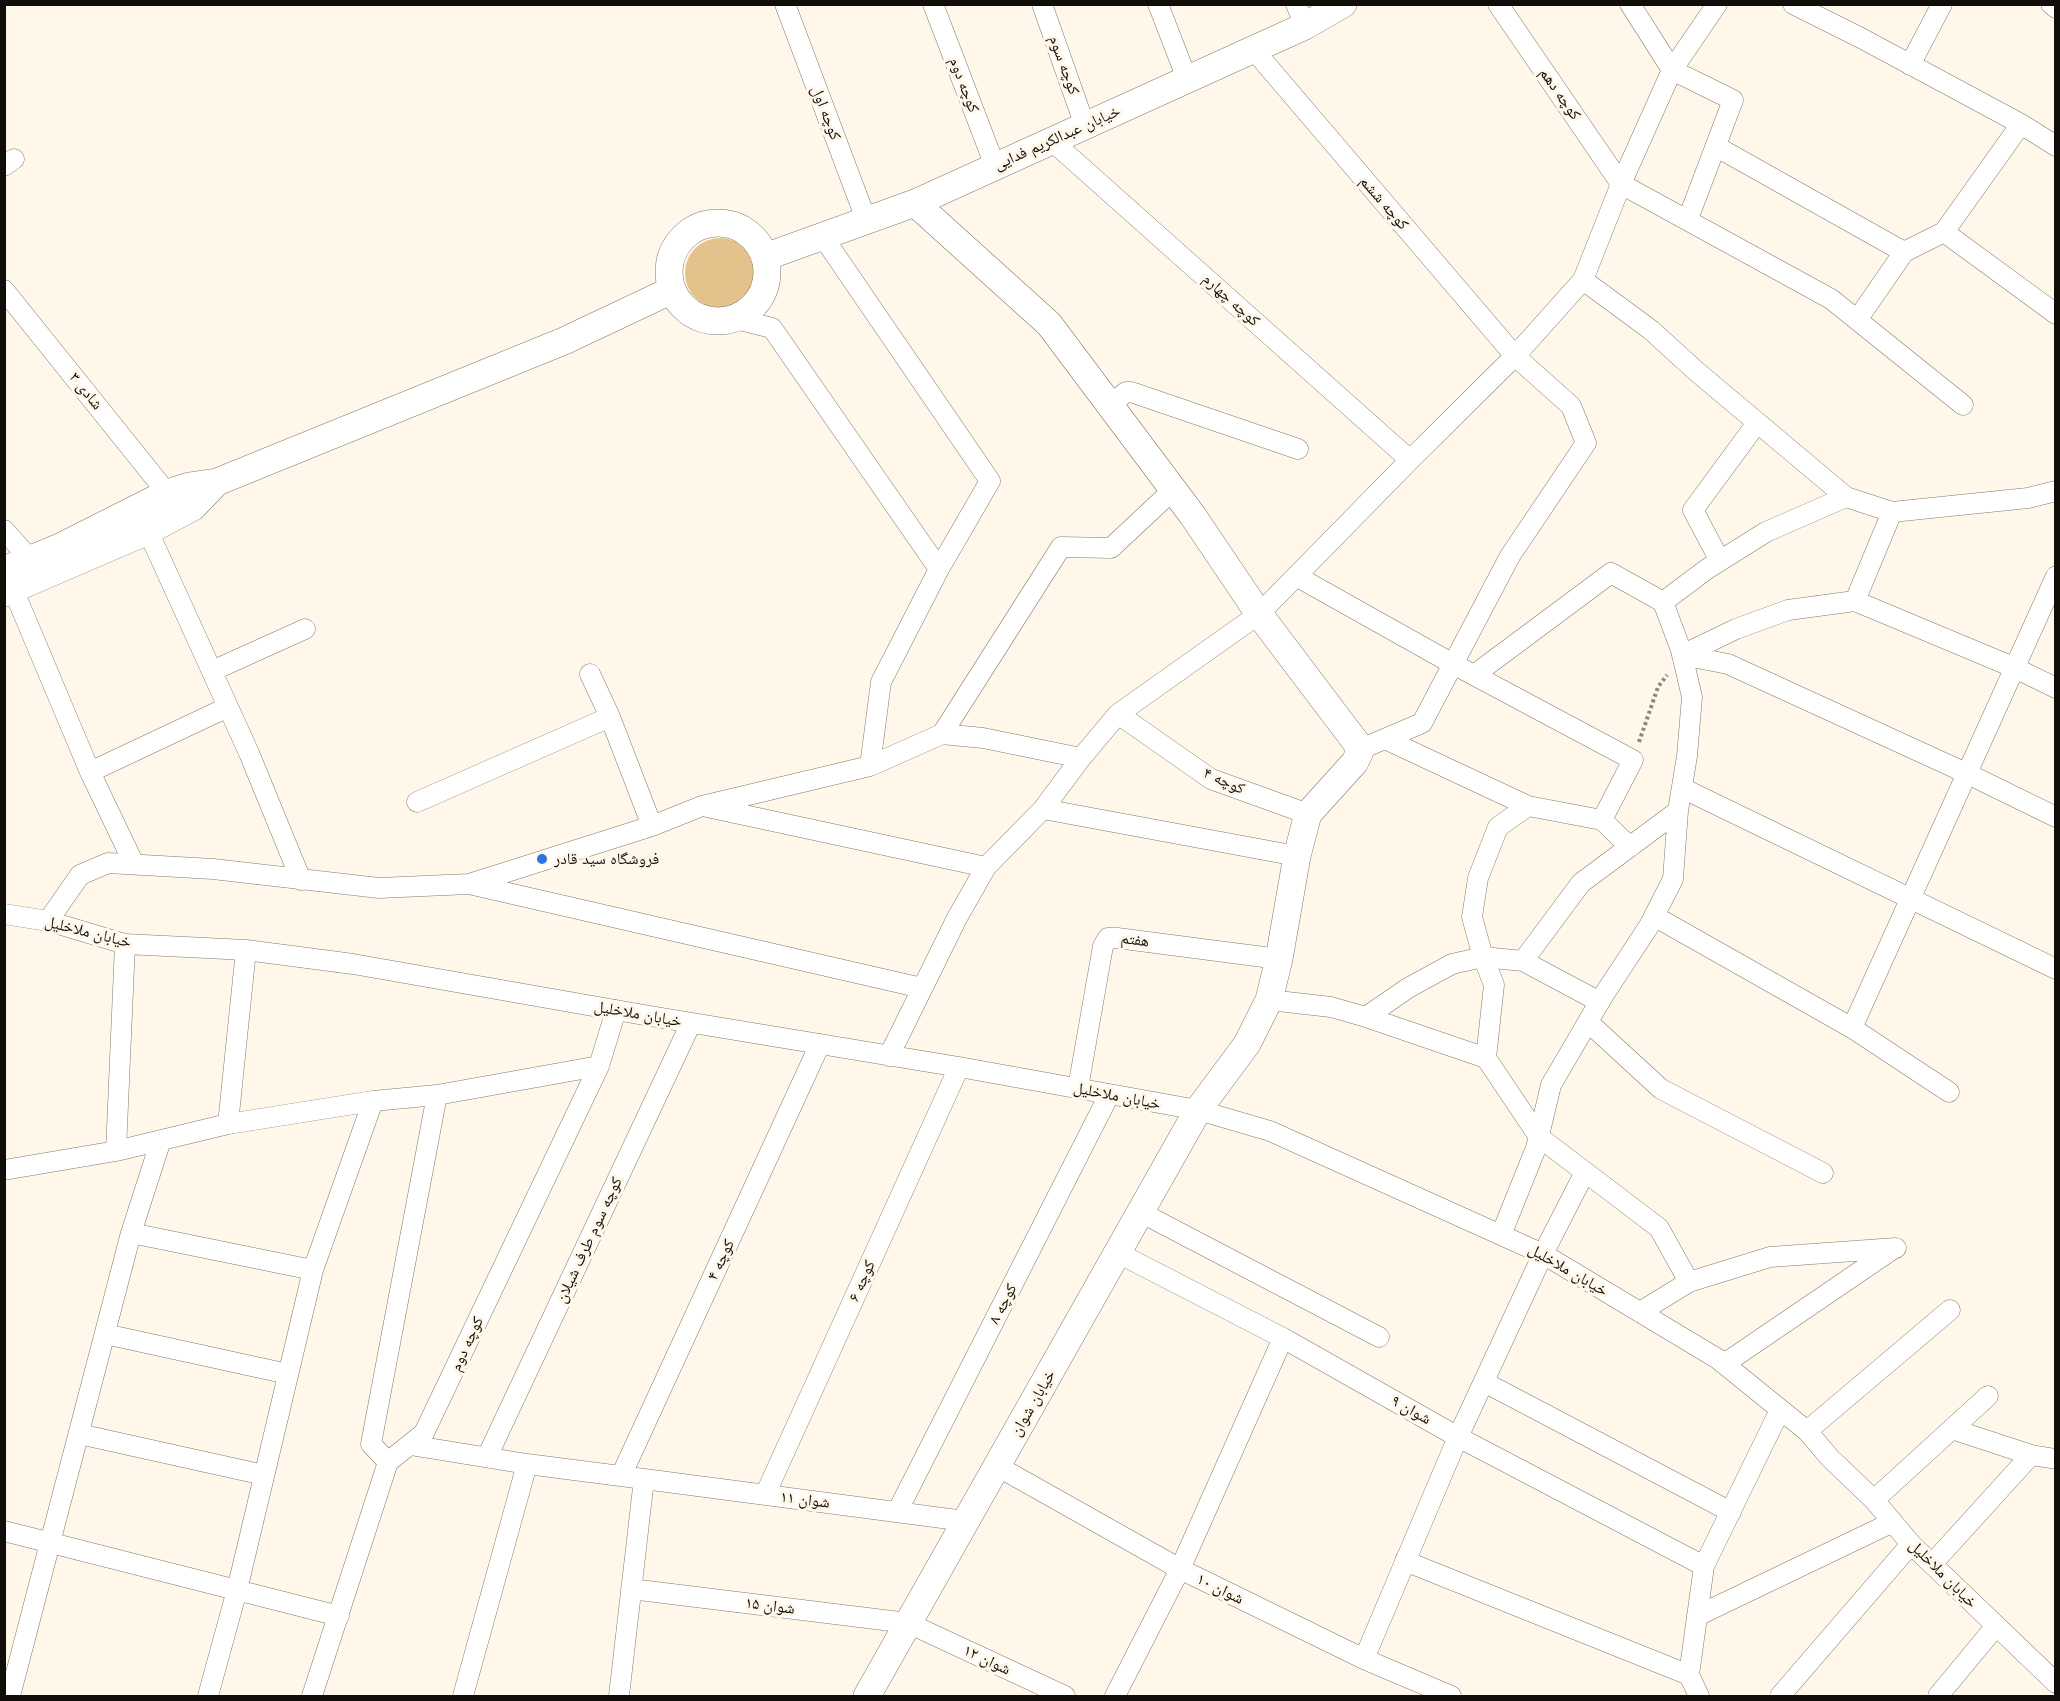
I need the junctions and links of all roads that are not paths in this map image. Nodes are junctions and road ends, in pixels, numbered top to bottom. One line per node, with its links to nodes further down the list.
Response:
1 (785, 4): 27 (street, کوچه اول)
2 (933, 4): 23 (street, کوچه دوم)
3 (1042, 4): 19 (street, کوچه سوم)
4 (1158, 4): 17 (street)
5 (1343, 4): 13 (street, خیابان عبدالکریم فدایی)
6 (1498, 4): 24 (street, کوچه دهم)
7 (1630, 4): 16 (street)
8 (1717, 4): 16 (street)
9 (1793, 4): 15 (street)
10 (1942, 4): 15 (street)
11 (2051, 4): 12 (street)
12 (2055, 8)
13 (1300, 15): 14 (street, خیابان عبدالکریم فدایی)
14 (1253, 49): 17 (street, خیابان عبدالکریم فدایی); 38 (street, کوچه ششم)
15 (1910, 65): 18 (street)
16 (1672, 70): 22 (street); 24 (street)
17 (1187, 80): 19 (street, خیابان عبدالکریم فدایی)
18 (2021, 124): 21 (street); 28 (street)
19 (1085, 126): 20 (street, خیابان عبدالکریم فدایی)
20 (1052, 141): 23 (street, خیابان عبدالکریم فدایی); 43 (street, کوچه چهارم)
21 (2055, 146)
22 (1717, 147): 26 (street); 30 (street)
23 (995, 166): 25 (street, خیابان عبدالکریم فدایی)
24 (1622, 184): 26 (street); 32 (street)
25 (915, 203): 27 (street, خیابان عبدالکریم فدایی); 39 (street)
26 (1688, 219): 37 (street)
27 (867, 222): 29 (street, خیابان عبدالکریم فدایی)
28 (1944, 232): 30 (street); 35 (street)
29 (823, 237): 31 (street, خیابان عبدالکریم فدایی); 54 (street)
30 (1904, 252): 37 (street)
31 (765, 257): 34 (street); 36 (street)
32 (1583, 280): 38 (street); 41 (street)
33 (4, 290): 47 (street, شادی ۳)
34 (672, 290): 36 (street); 44 (street)
35 (2055, 314)
36 (736, 319): 54 (street)
37 (1857, 320): 40 (street)
38 (1515, 356): 43 (street); 63 (street, کوچه ششم)
39 (1110, 405): 42 (street); 45 (street)
40 (1963, 405)
41 (1757, 423): 48 (street); 53 (street)
42 (1298, 449)
43 (1410, 460): 55 (street)
44 (217, 482): 47 (street); 51 (street)
45 (1173, 489): 60 (street); 72 (street)
46 (2055, 491): 49 (street)
47 (167, 493): 52 (street)
48 (1846, 497): 49 (street); 53 (street)
49 (1892, 512): 58 (street)
50 (4, 530): 52 (street)
51 (148, 531): 57 (street); 65 (street)
52 (30, 559): 57 (street)
53 (1720, 561): 59 (street)
54 (939, 569): 75 (street)
55 (1296, 576): 60 (street); 63 (street)
56 (2055, 576): 64 (street)
57 (7, 584): 76 (street)
58 (1855, 601): 62 (street); 64 (street)
59 (1663, 602): 62 (street); 67 (street)
60 (1259, 614): 70 (street); 73 (street)
61 (305, 630): 65 (street)
62 (1682, 655): 77 (street); 78 (street)
63 (1453, 664): 67 (street); 73 (street)
64 (2013, 667): 68 (street); 77 (street)
65 (212, 672): 69 (street)
66 (591, 674): 71 (street)
67 (1474, 675): 86 (street)
68 (2055, 688)
69 (228, 706): 76 (street); 92 (street)
70 (1118, 714): 74 (street); 84 (street, کوچه ۴)
71 (610, 717): 79 (street); 87 (street)
72 (942, 734): 74 (street); 75 (street)
73 (1373, 744): 81 (street); 84 (street)
74 (1081, 758): 82 (street)
75 (870, 766): 80 (street)
76 (90, 772): 90 (street)
77 (1966, 773): 85 (street); 94 (street)
78 (1682, 788): 83 (street); 94 (street)
79 (417, 802)
80 (702, 806): 87 (street); 91 (street)
81 (1528, 806): 86 (street); 100 (street)
82 (1043, 809): 89 (street); 91 (street)
83 (1678, 811): 88 (street); 96 (street)
84 (1308, 814): 89 (street, خیابان شوان)
85 (2055, 817)
86 (1602, 819): 88 (street)
87 (652, 826): 93 (street)
88 (1630, 847): 102 (street)
89 (1297, 856): 101 (street, خیابان شوان)
90 (134, 864): 92 (street); 97 (street)
91 (986, 867): 104 (street)
92 (302, 880): 93 (street)
93 (470, 884): 104 (street)
94 (1910, 898): 103 (street); 111 (street)
95 (4, 914): 97 (street, خیابان ملاخلیل)
96 (1654, 916): 106 (street); 111 (street)
97 (48, 921): 98 (street, خیابان ملاخلیل)
98 (125, 944): 99 (street, خیابان ملاخلیل); 126 (street)
99 (246, 950): 107 (street, خیابان ملاخلیل); 123 (street)
100 (1483, 957): 102 (street); 108 (street); 114 (street)
101 (1279, 959): 105 (street, خیابان شوان); 117 (street, هفتم)
102 (1523, 961): 106 (street)
103 (2055, 969)
104 (922, 988): 113 (street)
105 (1269, 1000): 108 (street); 122 (street, خیابان شوان)
106 (1600, 1002): 110 (street)
107 (616, 1010): 109 (street, خیابان ملاخلیل); 115 (street, کوچه دوم)
108 (1366, 1017): 114 (street)
109 (691, 1023): 112 (street, خیابان ملاخلیل); 153 (street, کوچه سوم طرف شیلان)
110 (1588, 1023): 124 (street); 129 (street)
111 (1852, 1028): 118 (street)
112 (820, 1044): 113 (street, خیابان ملاخلیل); 159 (street, کوچه ۴)
113 (889, 1056): 116 (street, خیابان ملاخلیل)
114 (1486, 1058): 124 (street)
115 (599, 1066): 119 (street); 151 (street, کوچه دوم)
116 (959, 1067): 117 (street, خیابان ملاخلیل); 161 (street, کوچه ۶)
117 (1077, 1088): 120 (street, خیابان ملاخلیل)
118 (1949, 1092)
119 (437, 1095): 121 (street); 155 (street)
120 (1108, 1095): 122 (street, خیابان ملاخلیل); 163 (street, کوچه ۸)
121 (373, 1101): 123 (street); 135 (street)
122 (1198, 1110): 130 (street, خیابان شوان); 132 (street, خیابان ملاخلیل)
123 (228, 1124): 125 (street)
124 (1539, 1137): 128 (street); 132 (street)
125 (161, 1140): 126 (street); 131 (street)
126 (116, 1151): 127 (street)
127 (4, 1170)
128 (1585, 1172): 134 (street); 136 (street)
129 (1823, 1173)
130 (1140, 1212): 133 (street, خیابان شوان); 140 (street)
131 (131, 1233): 135 (street); 139 (street)
132 (1501, 1235): 134 (street, خیابان ملاخلیل)
133 (1118, 1252): 141 (street, شوان ۹); 157 (street, خیابان شوان)
134 (1543, 1254): 138 (street, خیابان ملاخلیل); 144 (street)
135 (313, 1270): 143 (street)
136 (1689, 1282): 138 (street); 142 (street)
137 (1950, 1310): 148 (street)
138 (1640, 1312): 142 (street, خیابان ملاخلیل)
139 (105, 1334): 143 (street); 149 (street)
140 (1379, 1337)
141 (1283, 1338): 150 (street, شوان ۹); 173 (street)
142 (1724, 1364): 146 (street, خیابان ملاخلیل)
143 (288, 1374): 158 (street)
144 (1484, 1382): 150 (street); 164 (street)
145 (1988, 1396): 147 (street)
146 (1780, 1410): 148 (street, خیابان ملاخلیل); 164 (street)
147 (1952, 1429): 152 (street); 162 (street)
148 (1807, 1431): 162 (street, خیابان ملاخلیل)
149 (79, 1434): 158 (street); 168 (street)
150 (1458, 1437): 170 (street); 172 (street, شوان ۹)
151 (410, 1445): 153 (street, شوان ۱۱); 155 (street, کوچه دوم)
152 (2031, 1455): 154 (street); 171 (street)
153 (487, 1457): 156 (street, شوان ۱۱)
154 (2055, 1459)
155 (388, 1462): 176 (street)
156 (527, 1464): 159 (street, شوان ۱۱); 186 (street)
157 (997, 1466): 165 (street, خیابان شوان); 173 (street, شوان ۱۰)
158 (264, 1475): 175 (street)
159 (621, 1476): 160 (street, شوان ۱۱)
160 (644, 1479): 161 (street, شوان ۱۱); 174 (street)
161 (765, 1495): 163 (street, شوان ۱۱)
162 (1874, 1500): 166 (street, خیابان ملاخلیل)
163 (897, 1512): 165 (street, شوان ۱۱)
164 (1731, 1512): 172 (street)
165 (965, 1521): 178 (street, خیابان شوان)
166 (1893, 1522): 169 (street, خیابان ملاخلیل); 177 (street)
167 (4, 1531): 168 (street)
168 (51, 1542): 175 (street); 183 (street)
169 (1911, 1544): 171 (street, خیابان ملاخلیل); 193 (street)
170 (1405, 1561): 180 (street); 181 (street)
171 (1932, 1564): 179 (street, خیابان ملاخلیل)
172 (1704, 1566): 177 (street)
173 (1180, 1569): 180 (street, شوان ۱۰); 190 (street)
174 (631, 1588): 178 (street, شوان ۱۵); 187 (street)
175 (237, 1590): 176 (street); 184 (street)
176 (339, 1616): 185 (street)
177 (1697, 1616): 181 (street)
178 (908, 1623): 188 (street, خیابان شوان); 189 (street, شوان ۱۲)
179 (1996, 1626): 182 (street, خیابان ملاخلیل); 194 (street)
180 (1364, 1659): 191 (street, شوان ۱۰)
181 (1689, 1675): 192 (street)
182 (2055, 1683)
183 (10, 1696)
184 (208, 1696)
185 (312, 1696)
186 (463, 1696)
187 (618, 1696)
188 (867, 1696)
189 (1065, 1696)
190 (1115, 1696)
191 (1449, 1696)
192 (1700, 1696)
193 (1780, 1696)
194 (1938, 1696)

